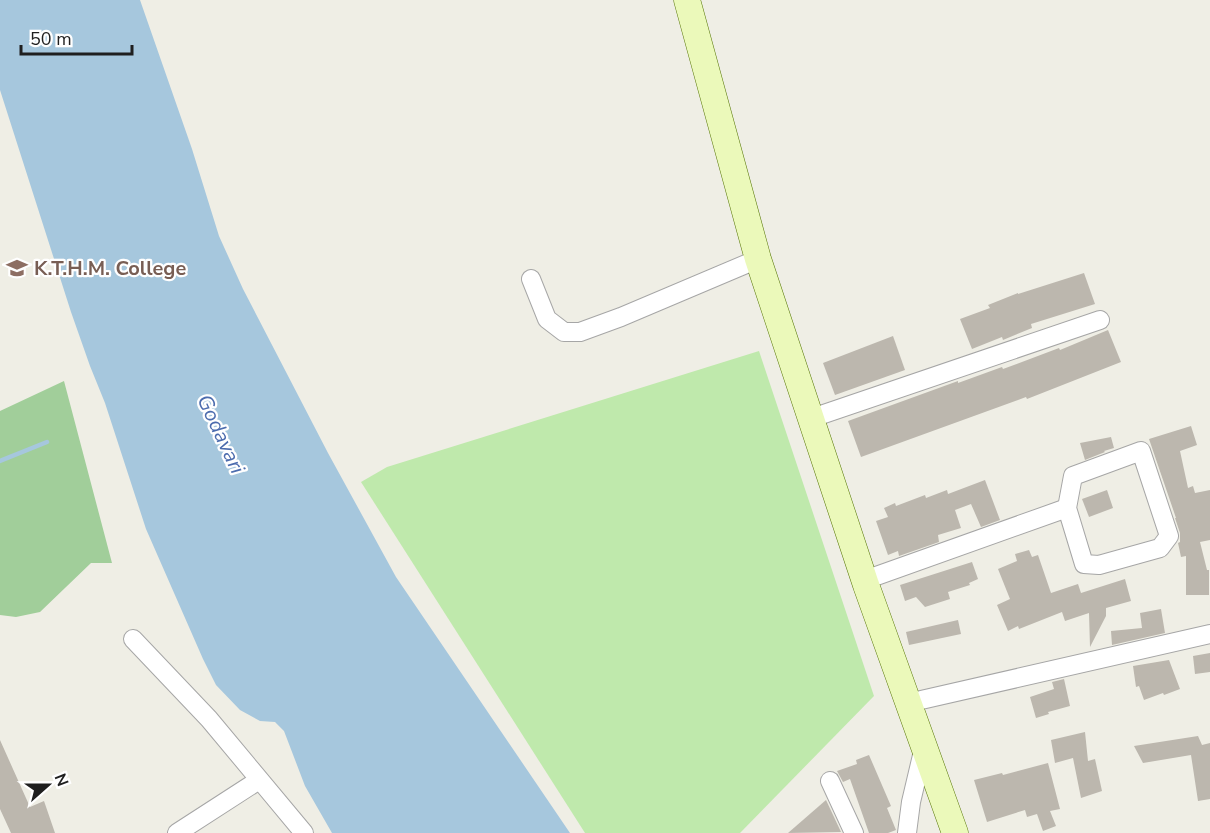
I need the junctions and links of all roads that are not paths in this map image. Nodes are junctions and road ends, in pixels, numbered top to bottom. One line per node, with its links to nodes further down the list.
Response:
1 (687, 0): 2 (main road)
2 (758, 259): 3 (street); 5 (main road)
3 (531, 279)
4 (1100, 320): 5 (street)
5 (812, 418): 7 (main road)
6 (1067, 508): 6 (street); 7 (street)
7 (865, 580): 10 (main road)
8 (1210, 634): 10 (street)
9 (134, 639): 12 (street)
10 (908, 703): 11 (main road)
11 (924, 746): 17 (street); 18 (main road)
12 (259, 780): 14 (street); 15 (street)
13 (830, 781): 16 (street)
14 (177, 833)
15 (304, 833)
16 (854, 833)
17 (907, 833)
18 (955, 833)

